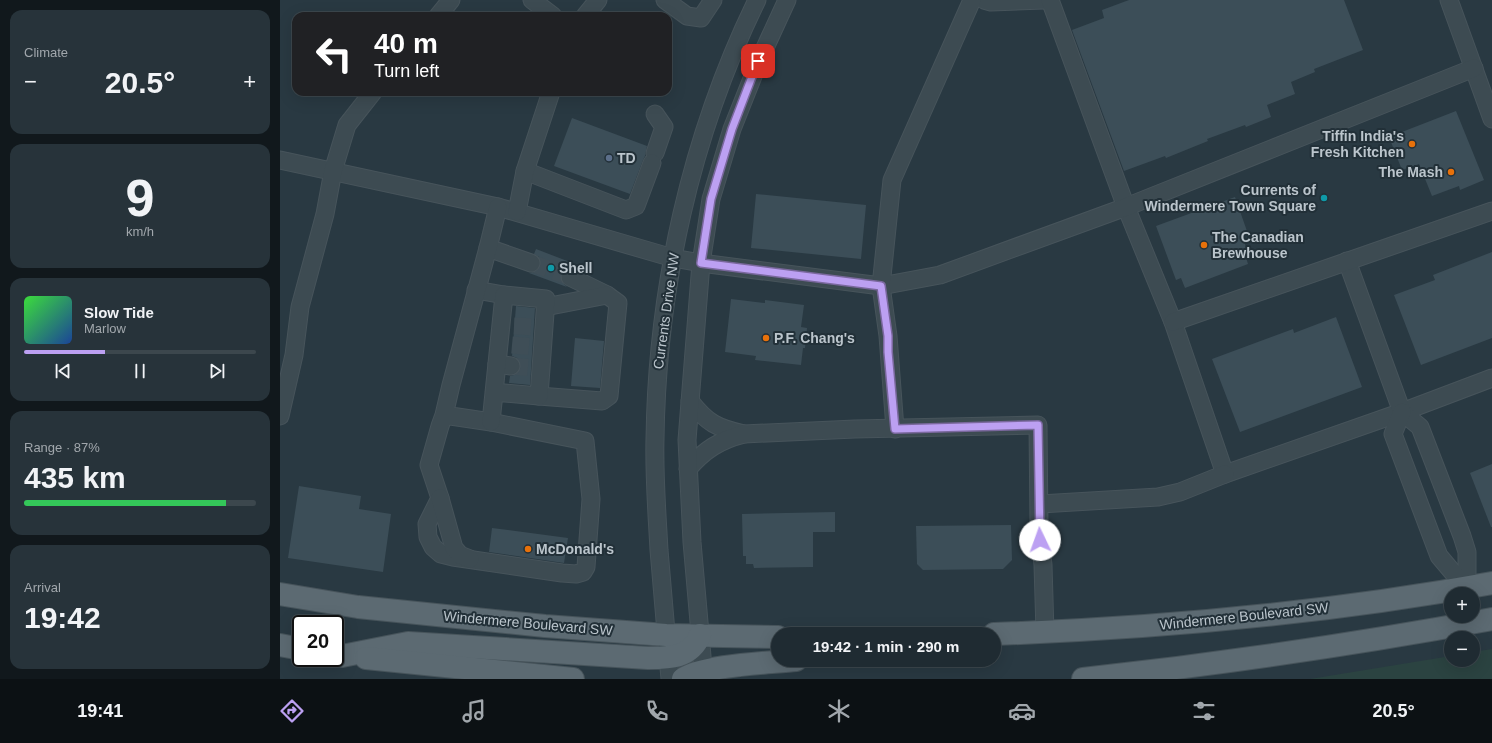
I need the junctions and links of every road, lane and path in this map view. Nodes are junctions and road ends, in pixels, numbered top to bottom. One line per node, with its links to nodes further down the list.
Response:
1 (451, 0): 13 (street)
2 (532, 0): 14 (street)
3 (598, 0): 15 (street)
4 (665, 0): 5 (street)
5 (713, 0)
6 (757, 0): 29 (street, Currents Drive NW)
7 (787, 0): 32 (street, Currents Drive NW)
8 (972, 0): 34 (street)
9 (984, 0): 10 (street)
10 (1044, 0)
11 (1050, 0): 25 (street)
12 (1450, 0): 16 (street)
13 (441, 12)
14 (548, 12)
15 (588, 12)
16 (1474, 68): 20 (street); 25 (street)
17 (370, 96): 22 (street)
18 (550, 96): 23 (street)
19 (655, 114): 23 (street)
20 (1492, 119)
21 (280, 160): 22 (street)
22 (333, 171): 24 (street); 46 (street)
23 (525, 171): 27 (street)
24 (498, 206): 27 (street); 28 (street)
25 (1126, 207): 34 (street); 39 (street)
26 (1492, 211): 30 (street)
27 (517, 212): 29 (street)
28 (488, 248): 31 (street); 35 (street)
29 (673, 258): 32 (street); 62 (street, Currents Drive NW)
30 (1347, 262): 39 (street); 44 (street)
31 (531, 263)
32 (701, 263): 34 (street); 43 (street, Currents Drive NW)
33 (570, 277): 37 (street)
34 (881, 286): 48 (street)
35 (476, 290): 36 (street); 45 (street)
36 (504, 295): 38 (street); 41 (street)
37 (607, 295): 38 (street); 42 (street)
38 (545, 307): 42 (street)
39 (1173, 322): 51 (street)
40 (1492, 378): 44 (street)
41 (494, 392): 42 (street); 47 (street)
42 (539, 396)
43 (690, 401): 49 (street); 50 (street, Currents Drive NW)
44 (1402, 412): 51 (street); 54 (street); 55 (street)
45 (444, 415): 47 (street); 47 (street)
46 (280, 416)
47 (491, 422)
48 (895, 429): 49 (street); 52 (street)
49 (744, 434): 50 (street)
50 (688, 469): 63 (street, Currents Drive NW)
51 (1225, 474): 52 (street)
52 (1040, 504): 60 (street)
53 (1492, 583): 56 (main road, Windermere Boulevard SW)
54 (1464, 587)
55 (1467, 587)
56 (1480, 587)
57 (280, 594): 62 (main road, Windermere Boulevard SW)
58 (1444, 594): 60 (main road, Windermere Boulevard SW)
59 (1457, 623): 75 (main road)
60 (1045, 632): 61 (main road, Windermere Boulevard SW)
61 (1001, 634)
62 (666, 635): 63 (main road, Windermere Boulevard SW); 69 (street, Currents Drive NW)
63 (700, 635): 64 (main road, Windermere Boulevard SW); 69 (main road); 71 (street, Currents Drive NW)
64 (771, 637)
65 (280, 645): 66 (main road)
66 (292, 647)
67 (344, 654): 69 (main road)
68 (344, 656): 72 (main road)
69 (668, 658): 73 (street, Currents Drive NW)
70 (771, 663): 71 (main road)
71 (703, 675): 74 (main road)
72 (573, 679)
73 (670, 679)
74 (683, 679)
75 (1083, 679)

